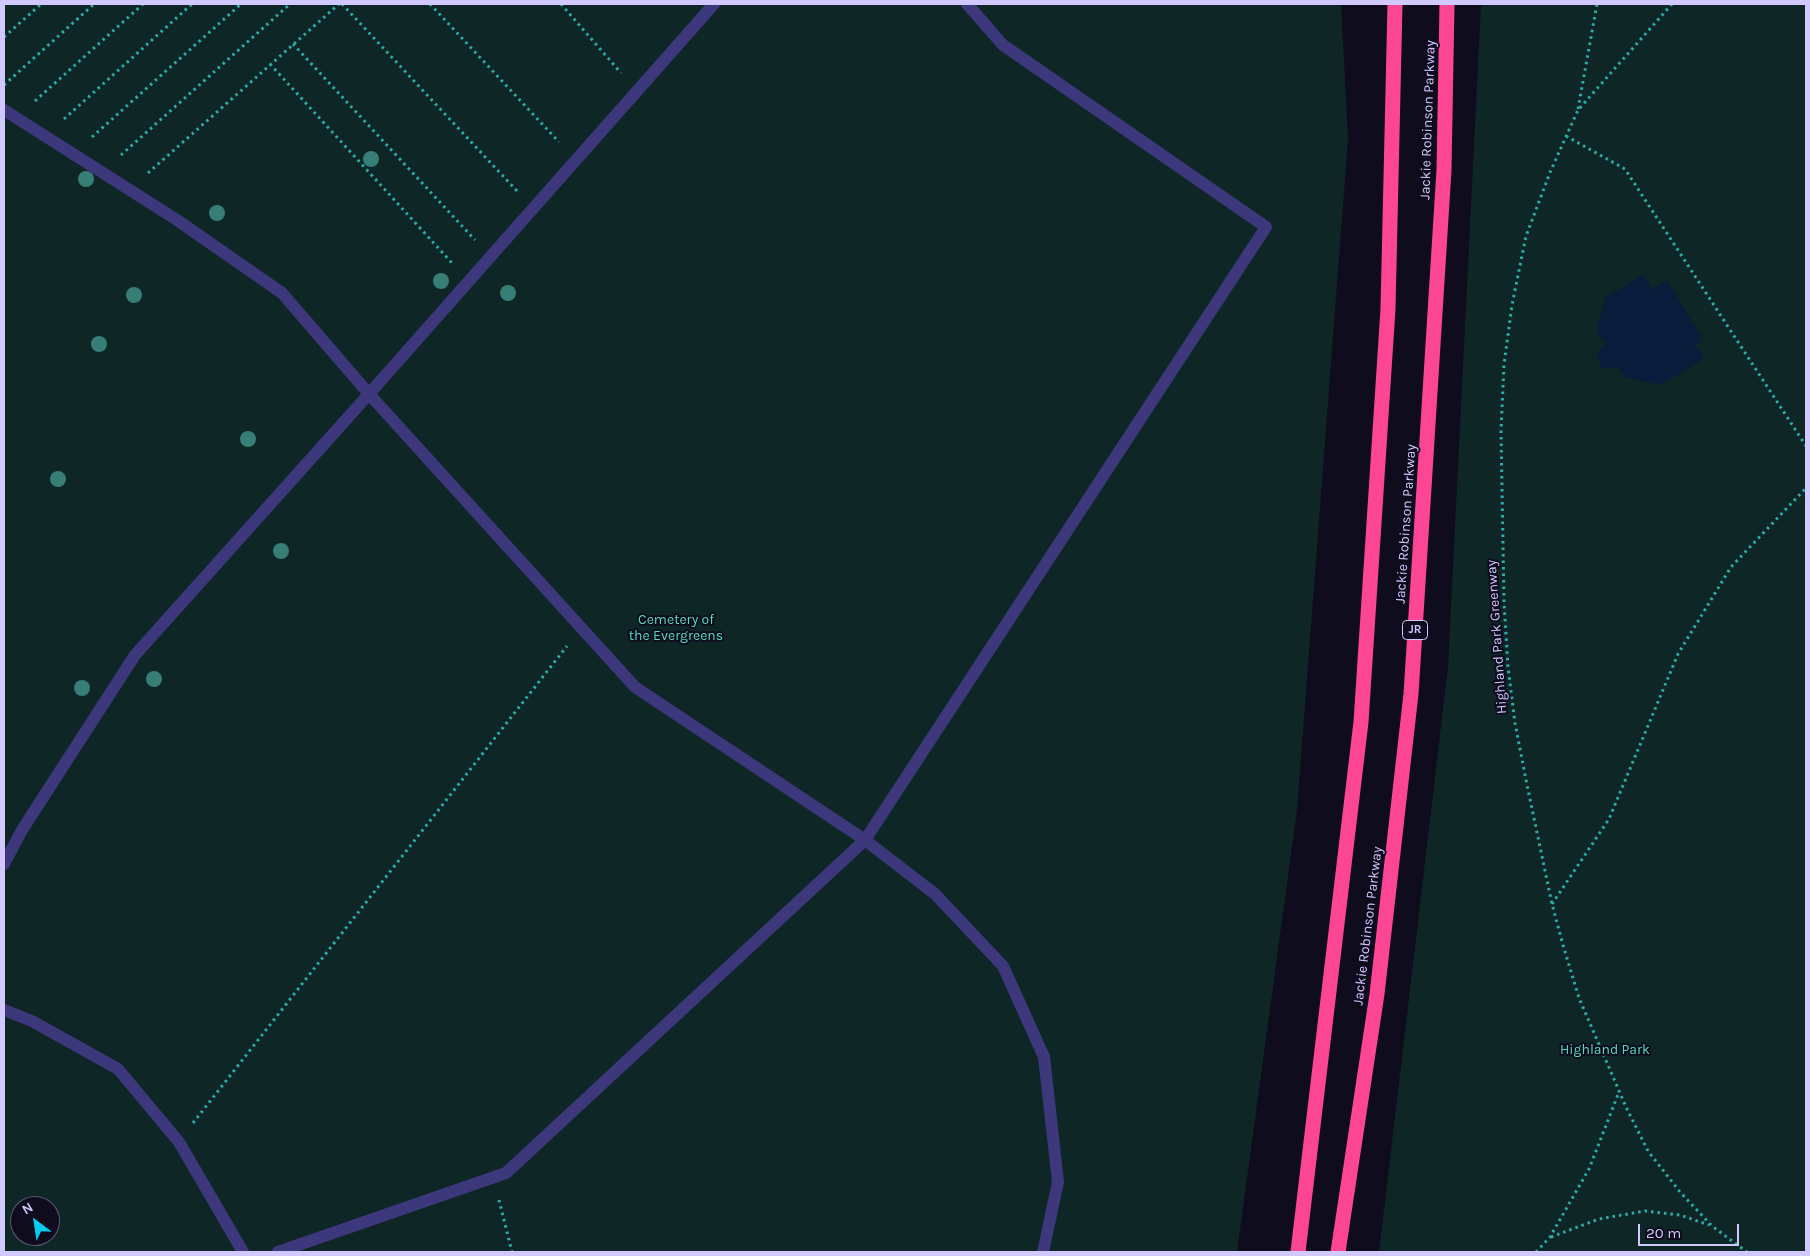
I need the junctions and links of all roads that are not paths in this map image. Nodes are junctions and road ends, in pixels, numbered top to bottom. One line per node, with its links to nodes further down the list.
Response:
1 (714, 4): 6 (lane)
2 (967, 4): 7 (lane)
3 (1395, 4): 13 (highway)
4 (1447, 4): 14 (highway, Jackie Robinson Parkway / JR)
5 (4, 110): 6 (lane)
6 (368, 394): 7 (lane); 8 (lane)
7 (864, 840): 11 (lane); 12 (lane)
8 (4, 864)
9 (4, 1010): 10 (lane)
10 (243, 1252)
11 (278, 1252)
12 (1043, 1252)
13 (1298, 1252)
14 (1338, 1252)

